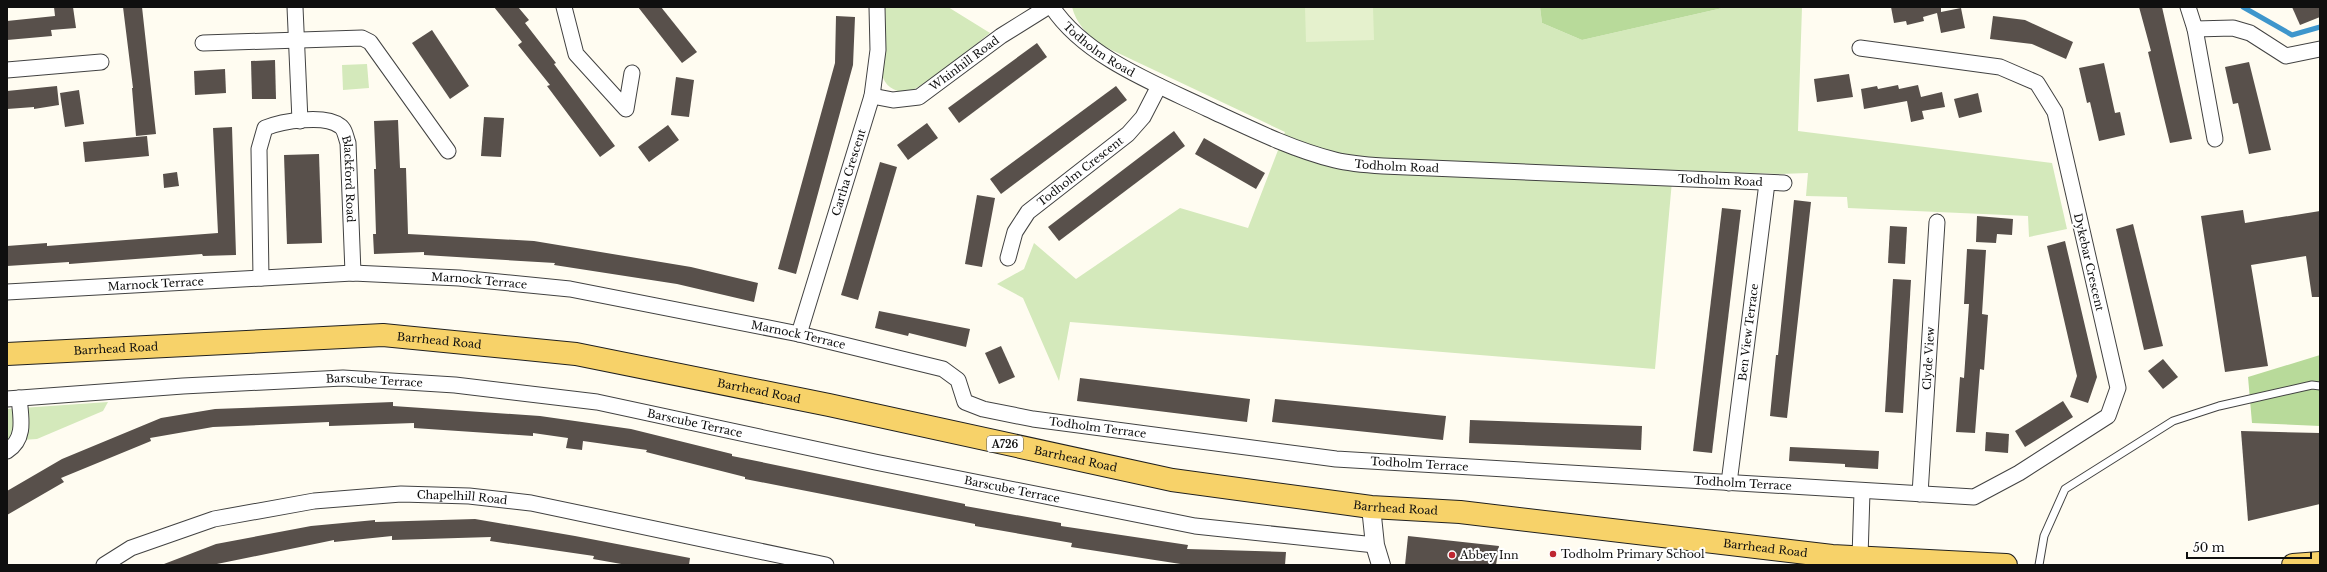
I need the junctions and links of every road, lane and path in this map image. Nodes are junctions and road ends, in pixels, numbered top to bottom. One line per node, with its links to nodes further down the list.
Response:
1 (295, 7): 7 (street)
2 (564, 7): 13 (street)
3 (877, 7): 15 (street, Cartha Crescent)
4 (1052, 7): 14 (street, Todholm Road); 15 (street, Whinhill Road)
5 (2188, 7): 6 (street)
6 (2195, 29): 10 (street); 17 (street)
7 (296, 40): 8 (street); 16 (street); 18 (street)
8 (203, 43)
9 (1860, 48): 34 (street, Dykebar Crescent)
10 (2320, 49)
11 (101, 62): 12 (street)
12 (7, 70)
13 (632, 73)
14 (1159, 86): 19 (street, Todholm Road); 22 (street, Todholm Crescent)
15 (872, 96): 26 (street, Cartha Crescent)
16 (300, 121): 23 (street, Blackford Road); 24 (street, Blackford Road)
17 (2215, 139)
18 (448, 151)
19 (1767, 183): 20 (street, Todholm Road); 32 (street, Ben View Terrace)
20 (1784, 183)
21 (1938, 222): 34 (street, Clyde View)
22 (1008, 258)
23 (353, 273): 24 (street, Marnock Terrace); 26 (street, Marnock Terrace)
24 (261, 278): 25 (street, Marnock Terrace)
25 (7, 292)
26 (799, 334): 28 (street, Marnock Terrace)
27 (7, 354): 35 (main road, Barrhead Road / A726)
28 (943, 369): 32 (street, Todholm Terrace)
29 (2320, 386): 43 (lane)
30 (13, 399): 31 (street); 36 (street, Barscube Terrace)
31 (7, 452)
32 (1729, 483): 33 (street, Todholm Terrace)
33 (1862, 492): 34 (street, Todholm Terrace); 37 (street)
34 (1920, 494)
35 (1371, 507): 36 (street); 37 (main road, Barrhead Road / A726)
36 (1375, 545): 41 (street)
37 (1860, 558): 42 (main road, Barrhead Road / A726)
38 (2320, 563): 44 (main road)
39 (104, 565): 40 (street, Chapelhill Road)
40 (826, 565)
41 (1381, 565)
42 (2006, 565)
43 (2039, 565)
44 (2293, 565)

